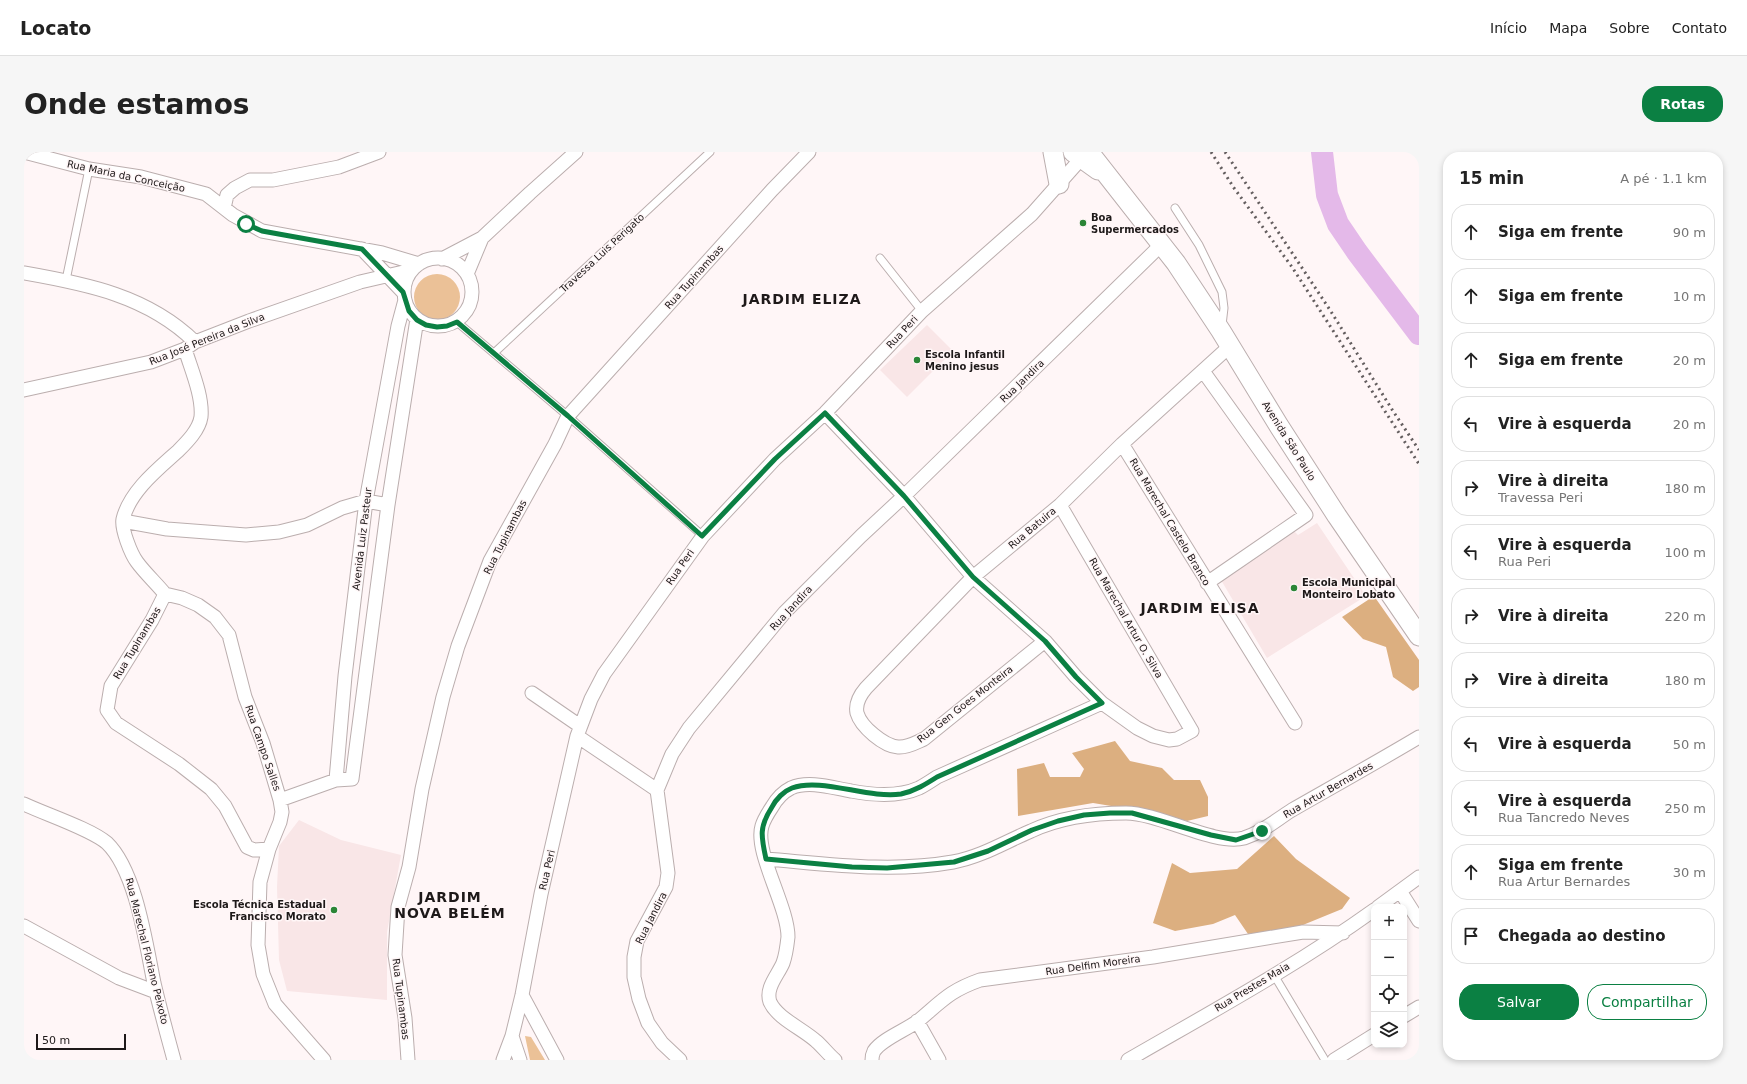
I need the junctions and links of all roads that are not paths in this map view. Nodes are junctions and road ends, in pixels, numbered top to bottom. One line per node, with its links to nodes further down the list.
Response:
1 (24, 152): 8 (street, Rua Maria da Conceição)
2 (379, 152): 10 (street)
3 (576, 152): 12 (street)
4 (710, 152): 28 (lane, Travessa Luis Perigato)
5 (809, 152): 32 (street, Rua Tupinambas)
6 (1053, 152): 9 (main road)
7 (1083, 154): 9 (street, Rua Peri); 13 (main road, Avenida São Paulo)
8 (89, 170): 10 (street, Rua Maria da Conceição); 21 (lane)
9 (1059, 184): 23 (street, Rua Peri)
10 (224, 208): 14 (street, Rua Maria da Conceição)
11 (1175, 208): 26 (lane)
12 (482, 238): 16 (street); 19 (street)
13 (1162, 244): 26 (main road, Avenida São Paulo); 34 (street, Rua Jandira)
14 (362, 249): 17 (street, Rua Maria da Conceição); 20 (street)
15 (880, 258): 23 (lane)
16 (442, 259): 17 (street); 19 (street)
17 (416, 267): 20 (street, Rua José Pereira da Silva); 22 (street)
18 (24, 273): 21 (street)
19 (467, 274): 25 (street)
20 (386, 276): 22 (street); 27 (street, Rua José Pereira da Silva)
21 (66, 280): 27 (street)
22 (404, 296): 24 (street); 35 (street, Avenida Luiz Pasteur)
23 (922, 311): 31 (street, Rua Peri)
24 (417, 320): 25 (street); 37 (street, Avenida Luiz Pasteur)
25 (457, 322): 28 (lane)
26 (1226, 339): 29 (street, Rua Batuira); 43 (main road, Avenida São Paulo)
27 (190, 346): 30 (street, Rua José Pereira da Silva); 38 (street)
28 (494, 353): 32 (lane)
29 (1203, 371): 33 (street, Rua Batuira); 41 (street)
30 (24, 390)
31 (825, 413): 34 (street); 39 (street, Rua Peri)
32 (568, 416): 39 (lane); 74 (street, Rua Tupinambas)
33 (1122, 444): 36 (street, Rua Batuira); 41 (street, Rua Marechal Castelo Branco)
34 (904, 496): 40 (street); 52 (street, Rua Jandira)
35 (366, 501): 37 (street); 38 (street); 51 (street, Avenida Luiz Pasteur)
36 (1060, 504): 40 (street, Rua Batuira); 46 (street, Rua Marechal Artur O. Silva)
37 (388, 505): 51 (street, Avenida Luiz Pasteur)
38 (123, 521): 42 (street)
39 (702, 536): 49 (street, Rua Peri)
40 (973, 577): 44 (street); 47 (street, Rua Batuira)
41 (1207, 583): 48 (street, Rua Marechal Castelo Branco)
42 (165, 594): 53 (street, Rua Campo Salles); 55 (street, Rua Tupinambas)
43 (1419, 636)
44 (1045, 641): 46 (street); 47 (street, Rua Gen Goes Monteira)
45 (532, 693): 49 (street)
46 (1102, 703): 56 (street)
47 (862, 723)
48 (1295, 723)
49 (578, 731): 52 (street); 66 (street, Rua Peri)
50 (1419, 737): 56 (street, Rua Artur Bernardes)
51 (336, 780): 53 (street)
52 (657, 790): 78 (street, Rua Jandira)
53 (280, 800): 55 (street, Rua Campo Salles)
54 (24, 804): 65 (street, Rua Marechal Floriano Peixoto)
55 (268, 849): 73 (street, Rua Campo Salles)
56 (766, 859): 79 (street)
57 (1419, 877): 58 (street)
58 (1400, 891): 59 (street); 61 (street)
59 (1382, 904)
60 (1371, 912): 63 (street, Rua Prestes Maia)
61 (1419, 920)
62 (24, 926): 65 (street)
63 (1343, 932): 64 (street, Rua Prestes Maia); 69 (street, Rua Delfim Moreira)
64 (1274, 975): 82 (street, Rua Prestes Maia); 83 (lane)
65 (156, 992): 72 (street, Rua Marechal Floriano Peixoto)
66 (522, 995): 70 (street, Rua Peri); 77 (street)
67 (1419, 1007): 68 (street)
68 (1407, 1014)
69 (917, 1021): 80 (street, Rua Delfim Moreira); 81 (street)
70 (512, 1036): 75 (street, Rua Peri); 76 (street)
71 (1371, 1037): 84 (street)
72 (174, 1060)
73 (324, 1060)
74 (408, 1060)
75 (503, 1060)
76 (520, 1060)
77 (557, 1060)
78 (680, 1060)
79 (835, 1060)
80 (872, 1060)
81 (939, 1060)
82 (1128, 1060)
83 (1325, 1060)
84 (1334, 1060)

